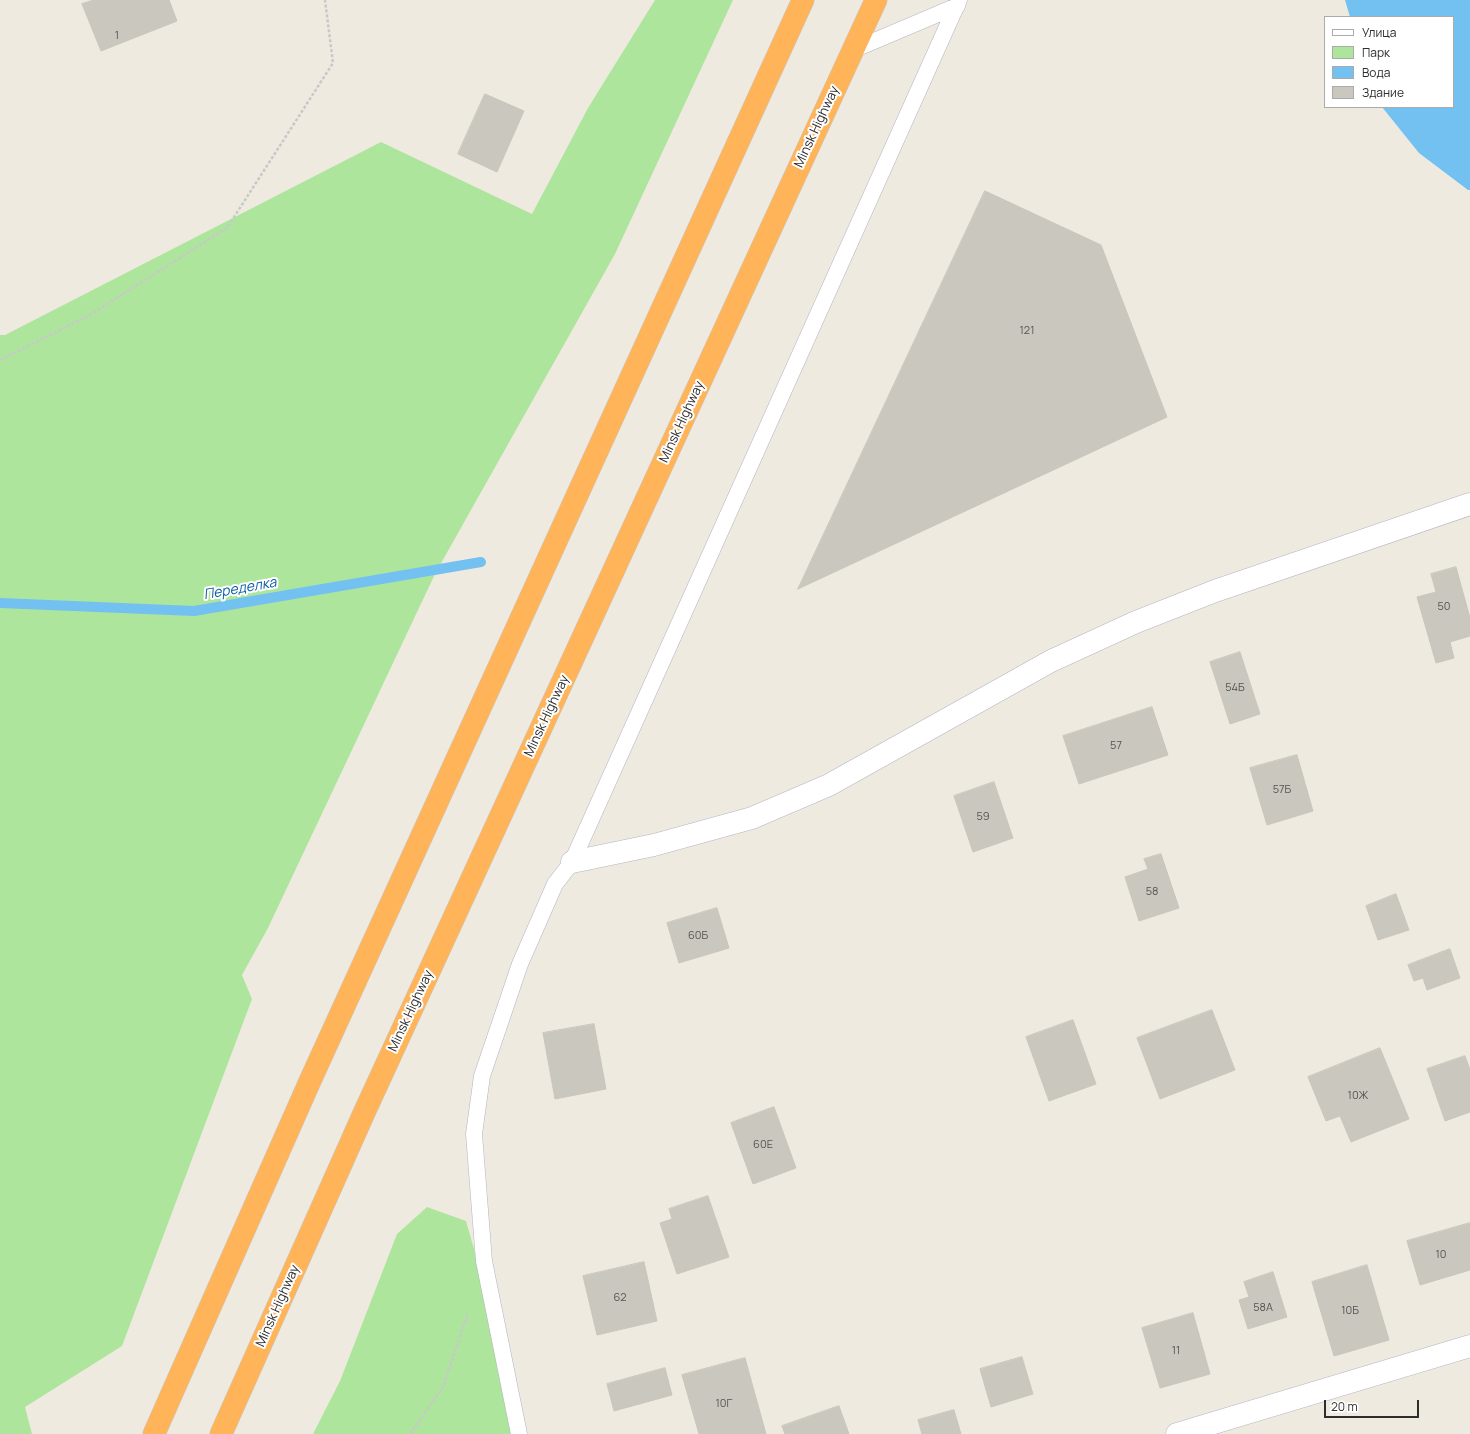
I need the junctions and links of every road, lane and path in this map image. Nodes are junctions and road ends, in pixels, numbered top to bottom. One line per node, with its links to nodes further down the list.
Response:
1 (325, 0): 6 (path)
2 (803, 0): 11 (highway)
3 (876, 0): 5 (highway, Minsk Highway)
4 (958, 3): 5 (lane); 8 (lane)
5 (853, 50): 12 (highway, Minsk Highway)
6 (0, 360)
7 (1470, 504): 8 (street)
8 (572, 862): 14 (lane)
9 (468, 1310): 13 (path)
10 (1470, 1346): 15 (street)
11 (154, 1434)
12 (221, 1434)
13 (410, 1434)
14 (519, 1434)
15 (1177, 1434)

